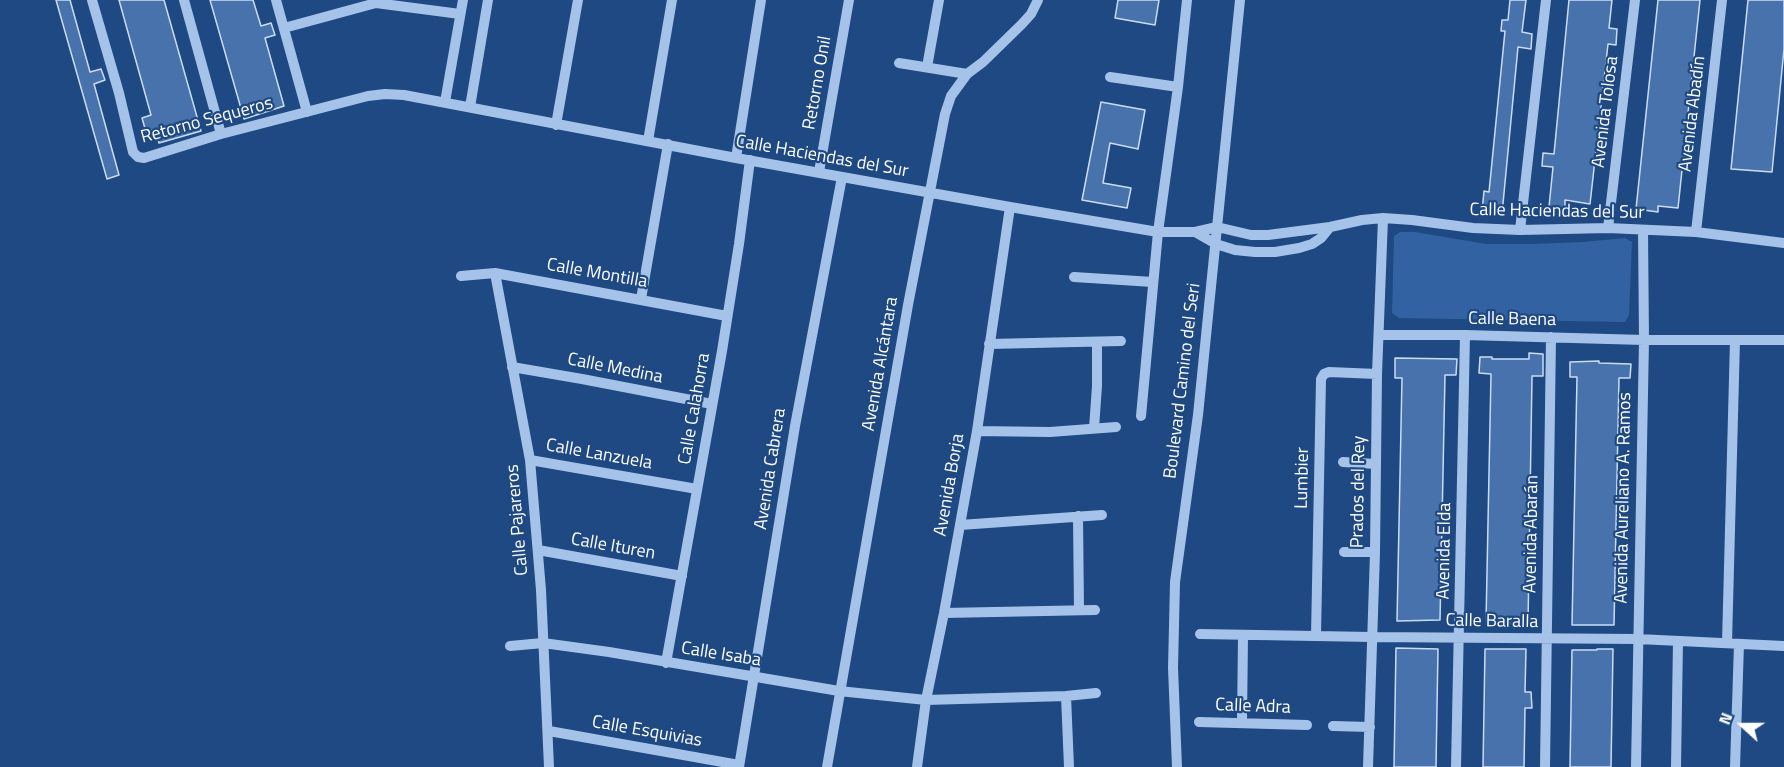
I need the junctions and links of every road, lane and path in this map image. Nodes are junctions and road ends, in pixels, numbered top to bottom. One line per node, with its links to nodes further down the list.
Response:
1 (92, 0): 28 (street, Retorno Sequeros)
2 (184, 0): 28 (street)
3 (276, 0): 18 (street)
4 (463, 0): 17 (street)
5 (489, 0): 25 (street)
6 (578, 0): 27 (street)
7 (672, 0): 29 (street)
8 (761, 0): 31 (street)
9 (849, 0): 33 (street, Retorno Onil)
10 (939, 0): 20 (street)
11 (1038, 0): 21 (street, Avenida Alcántara)
12 (1187, 0): 23 (street)
13 (1240, 0): 38 (street, Boulevard Camino del Seri)
14 (1545, 0): 41 (street)
15 (1635, 0): 40 (street, Avenida Tolosa)
16 (1722, 0): 45 (street, Avenida Abadín)
17 (460, 14): 18 (street); 24 (street)
18 (284, 28): 26 (street)
19 (899, 63): 20 (street)
20 (927, 67): 21 (street)
21 (968, 74): 35 (street, Avenida Alcántara)
22 (1110, 77): 23 (street)
23 (1178, 87): 43 (street)
24 (445, 102): 25 (street, Calle Haciendas del Sur); 26 (street, Retorno Sequeros)
25 (470, 107): 27 (street, Calle Haciendas del Sur)
26 (307, 112): 28 (street, Retorno Sequeros)
27 (556, 125): 29 (street, Calle Haciendas del Sur)
28 (220, 134)
29 (648, 141): 30 (street, Calle Haciendas del Sur)
30 (668, 144): 31 (street, Calle Haciendas del Sur); 52 (street)
31 (736, 158): 32 (street, Calle Haciendas del Sur)
32 (750, 160): 33 (street, Calle Haciendas del Sur); 53 (street, Calle Calahorra)
33 (819, 172): 34 (street, Calle Haciendas del Sur)
34 (842, 177): 35 (street, Calle Haciendas del Sur); 98 (street, Avenida Cabrera)
35 (929, 193): 36 (street, Calle Haciendas del Sur); 99 (street, Avenida Alcántara)
36 (1010, 207): 43 (street, Calle Haciendas del Sur); 62 (street, Avenida Borja)
37 (1383, 218): 39 (street, Calle Haciendas del Sur); 41 (street, Calle Haciendas del Sur); 54 (street, Prados del Rey)
38 (1217, 227): 39 (street, Calle Haciendas del Sur); 44 (street, Calle Haciendas del Sur); 47 (street, Boulevard Camino del Seri)
39 (1330, 228): 47 (street, Calle Haciendas del Sur)
40 (1608, 228): 41 (street, Calle Haciendas del Sur); 42 (street, Calle Haciendas del Sur)
41 (1521, 230)
42 (1643, 230): 45 (street, Calle Haciendas del Sur); 57 (street, Avenida Aureliano A. Ramos)
43 (1158, 232): 44 (street, Calle Haciendas del Sur); 51 (street)
44 (1195, 232): 47 (street, Calle Haciendas del Sur)
45 (1696, 232): 46 (street, Calle Haciendas del Sur)
46 (1784, 243)
47 (1216, 244): 114 (street, Boulevard Camino del Seri)
48 (495, 273): 49 (street, Calle Montilla); 52 (street, Calle Montilla); 63 (street, Calle Pajareros)
49 (461, 276)
50 (1074, 277): 51 (street)
51 (1153, 282): 66 (street)
52 (641, 299): 53 (street, Calle Montilla)
53 (727, 316): 65 (street, Calle Calahorra)
54 (1379, 335): 55 (street, Calle Baena); 64 (street, Prados del Rey)
55 (1465, 335): 56 (street, Calle Baena); 87 (street, Avenida Elda)
56 (1551, 337): 57 (street, Calle Baena); 89 (street, Avenida Abarán)
57 (1644, 340): 58 (street, Calle Baena); 90 (street, Avenida Aureliano A. Ramos)
58 (1736, 340): 59 (street, Calle Baena); 93 (street)
59 (1784, 340)
60 (1120, 341): 61 (street)
61 (1096, 342): 62 (street); 68 (street)
62 (989, 344): 69 (street, Avenida Borja)
63 (512, 367): 65 (street, Calle Medina); 70 (street, Calle Pajareros)
64 (1377, 374): 72 (street, Prados del Rey); 86 (street, Lumbier)
65 (712, 404): 73 (street, Calle Calahorra)
66 (1141, 416)
67 (1116, 427): 68 (street)
68 (1094, 428): 69 (street)
69 (977, 431): 76 (street, Avenida Borja)
70 (530, 460): 73 (street, Calle Lanzuela); 77 (street, Calle Pajareros)
71 (1343, 462): 72 (street)
72 (1376, 464): 79 (street, Prados del Rey)
73 (697, 489): 80 (street, Calle Calahorra)
74 (1102, 515): 75 (street)
75 (1078, 516): 76 (street); 81 (street)
76 (960, 525): 83 (street, Avenida Borja)
77 (538, 550): 80 (street, Calle Ituren); 92 (street, Calle Pajareros)
78 (1344, 552): 79 (street)
79 (1375, 552): 88 (street, Prados del Rey)
80 (682, 576): 97 (street, Calle Calahorra)
81 (1079, 610): 82 (street); 83 (street)
82 (1095, 610)
83 (944, 613): 102 (street, Avenida Borja)
84 (1200, 634): 85 (street, Calle Baralla)
85 (1243, 636): 86 (street, Calle Baralla); 104 (street)
86 (1316, 636): 88 (street, Calle Baralla)
87 (1460, 637): 88 (street, Calle Baralla); 89 (street, Calle Baralla); 116 (street, Avenida Elda)
88 (1372, 638): 107 (street, Prados del Rey)
89 (1548, 639): 90 (street, Calle Baralla); 117 (street, Avenida Abarán)
90 (1638, 639): 91 (street, Calle Baralla); 118 (street, Avenida Aureliano A. Ramos)
91 (1678, 641): 93 (street, Calle Baralla); 119 (street)
92 (543, 643): 95 (street, Calle Isaba); 97 (street, Calle Isaba); 108 (street, Calle Pajareros)
93 (1727, 643): 94 (street, Calle Baralla)
94 (1739, 644): 96 (street, Calle Baralla); 120 (street)
95 (510, 646)
96 (1784, 646)
97 (666, 663): 98 (street, Calle Isaba)
98 (754, 677): 99 (street, Calle Isaba); 109 (street, Avenida Cabrera)
99 (839, 691): 102 (street, Calle Isaba); 111 (street, Avenida Alcántara)
100 (1096, 693): 101 (street, Calle Isaba)
101 (1066, 696): 102 (street, Calle Isaba); 113 (street)
102 (926, 700): 112 (street, Avenida Borja)
103 (1199, 722): 104 (street, Calle Adra)
104 (1242, 722): 105 (street, Calle Adra)
105 (1307, 725)
106 (1333, 726): 107 (street)
107 (1370, 727): 115 (street, Prados del Rey)
108 (549, 731): 109 (street, Calle Esquivias); 110 (street, Calle Pajareros)
109 (739, 766)
110 (549, 767)
111 (827, 767)
112 (917, 767)
113 (1069, 767)
114 (1177, 767)
115 (1368, 767)
116 (1456, 767)
117 (1545, 767)
118 (1636, 767)
119 (1676, 767)
120 (1735, 767)

